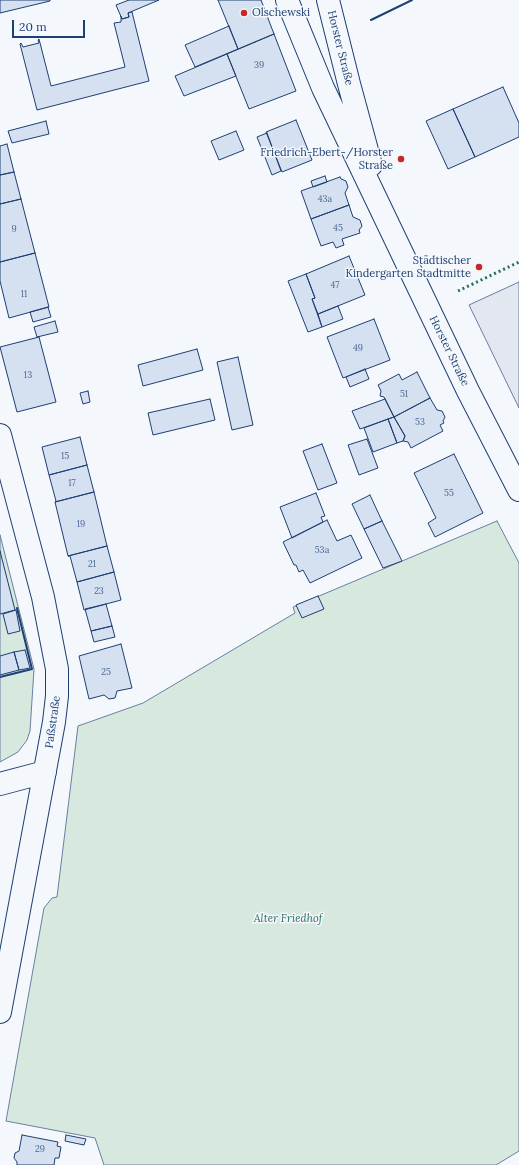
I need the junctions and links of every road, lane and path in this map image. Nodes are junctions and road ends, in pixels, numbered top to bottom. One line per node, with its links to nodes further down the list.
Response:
1 (287, 0): 3 (main road, Horster Straße)
2 (328, 0): 3 (main road, Horster Straße)
3 (382, 211): 5 (main road, Horster Straße)
4 (0, 435): 6 (main road, Paßstraße)
5 (519, 490)
6 (45, 772): 7 (main road); 8 (main road, Paßstraße)
7 (0, 784)
8 (0, 1012)

